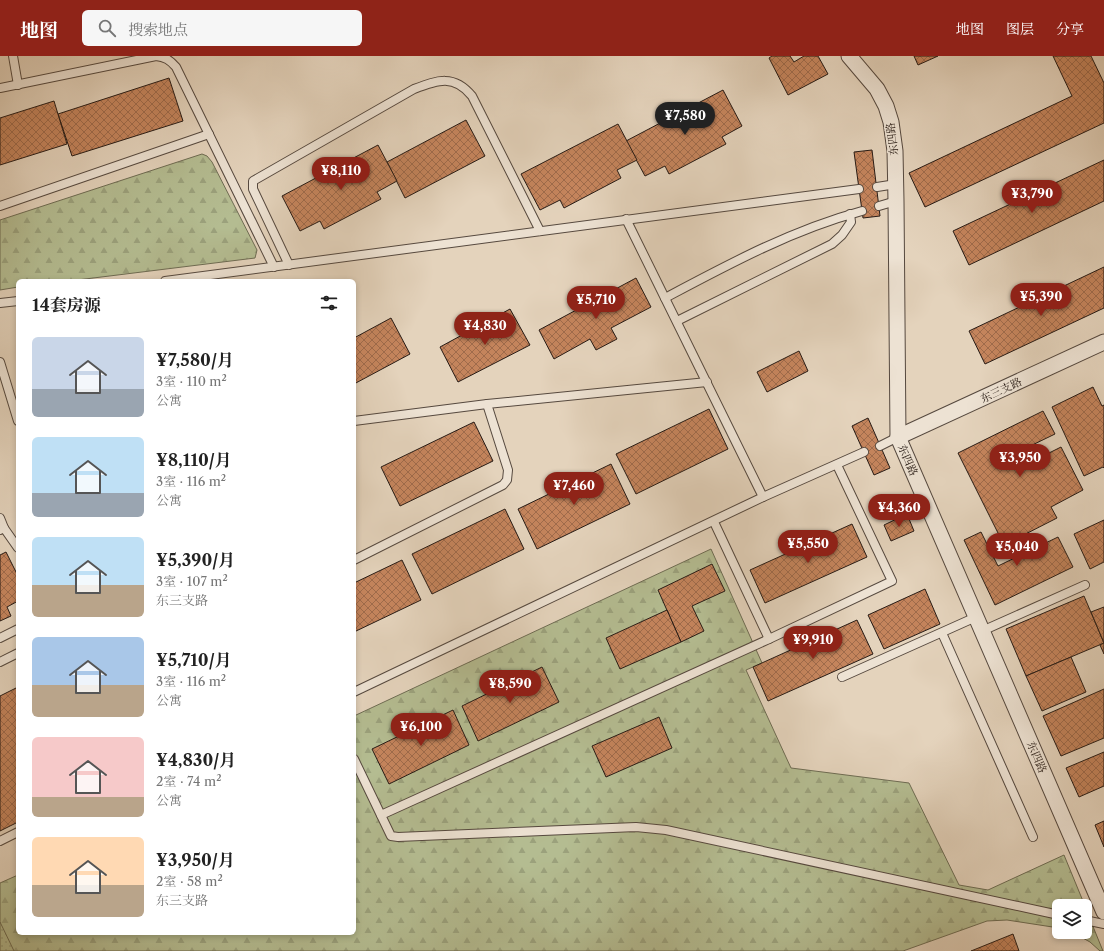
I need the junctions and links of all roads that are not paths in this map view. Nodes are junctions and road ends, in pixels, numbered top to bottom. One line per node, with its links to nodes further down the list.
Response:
1 (13, 56): 3 (lane)
2 (849, 56): 6 (street, 东四路)
3 (18, 85): 4 (lane); 5 (lane)
4 (0, 88)
5 (209, 134): 10 (lane); 17 (lane)
6 (896, 184): 7 (lane); 9 (street, 东四路)
7 (877, 187)
8 (859, 189): 14 (lane)
9 (896, 201): 11 (lane); 29 (street, 东四路)
10 (0, 206)
11 (879, 206)
12 (862, 211): 13 (lane)
13 (850, 214): 19 (lane); 22 (lane)
14 (626, 219): 15 (lane); 19 (lane)
15 (540, 231): 16 (lane); 16 (lane)
16 (290, 265): 17 (lane)
17 (274, 267): 18 (lane)
18 (181, 279)
19 (665, 298): 22 (lane)
20 (16, 301): 21 (lane)
21 (0, 303)
22 (677, 321): 25 (lane)
23 (1104, 342): 29 (street, 东三支路)
24 (0, 362): 27 (lane)
25 (707, 382): 26 (lane); 33 (lane)
26 (487, 404): 28 (lane); 38 (lane)
27 (16, 414)
28 (356, 421)
29 (898, 437): 30 (lane); 40 (street, 东四路)
30 (880, 446)
31 (864, 452): 32 (lane)
32 (837, 465): 33 (lane); 44 (lane)
33 (763, 497): 35 (lane)
34 (0, 518): 36 (lane)
35 (714, 522): 44 (lane); 48 (lane)
36 (2, 529): 37 (lane)
37 (16, 546)
38 (356, 559)
39 (1085, 585): 40 (lane)
40 (979, 624): 42 (lane); 54 (street, 东四路)
41 (16, 630): 43 (lane)
42 (942, 633): 47 (lane); 52 (lane)
43 (0, 638)
44 (769, 639): 50 (lane)
45 (16, 654): 46 (lane)
46 (0, 662)
47 (842, 677)
48 (356, 691)
49 (356, 763): 50 (lane)
50 (381, 815): 55 (lane)
51 (16, 833): 53 (lane)
52 (1033, 837)
53 (0, 841)
54 (1104, 912)
55 (1052, 913)
56 (1092, 921): 57 (lane)
57 (1104, 924)

